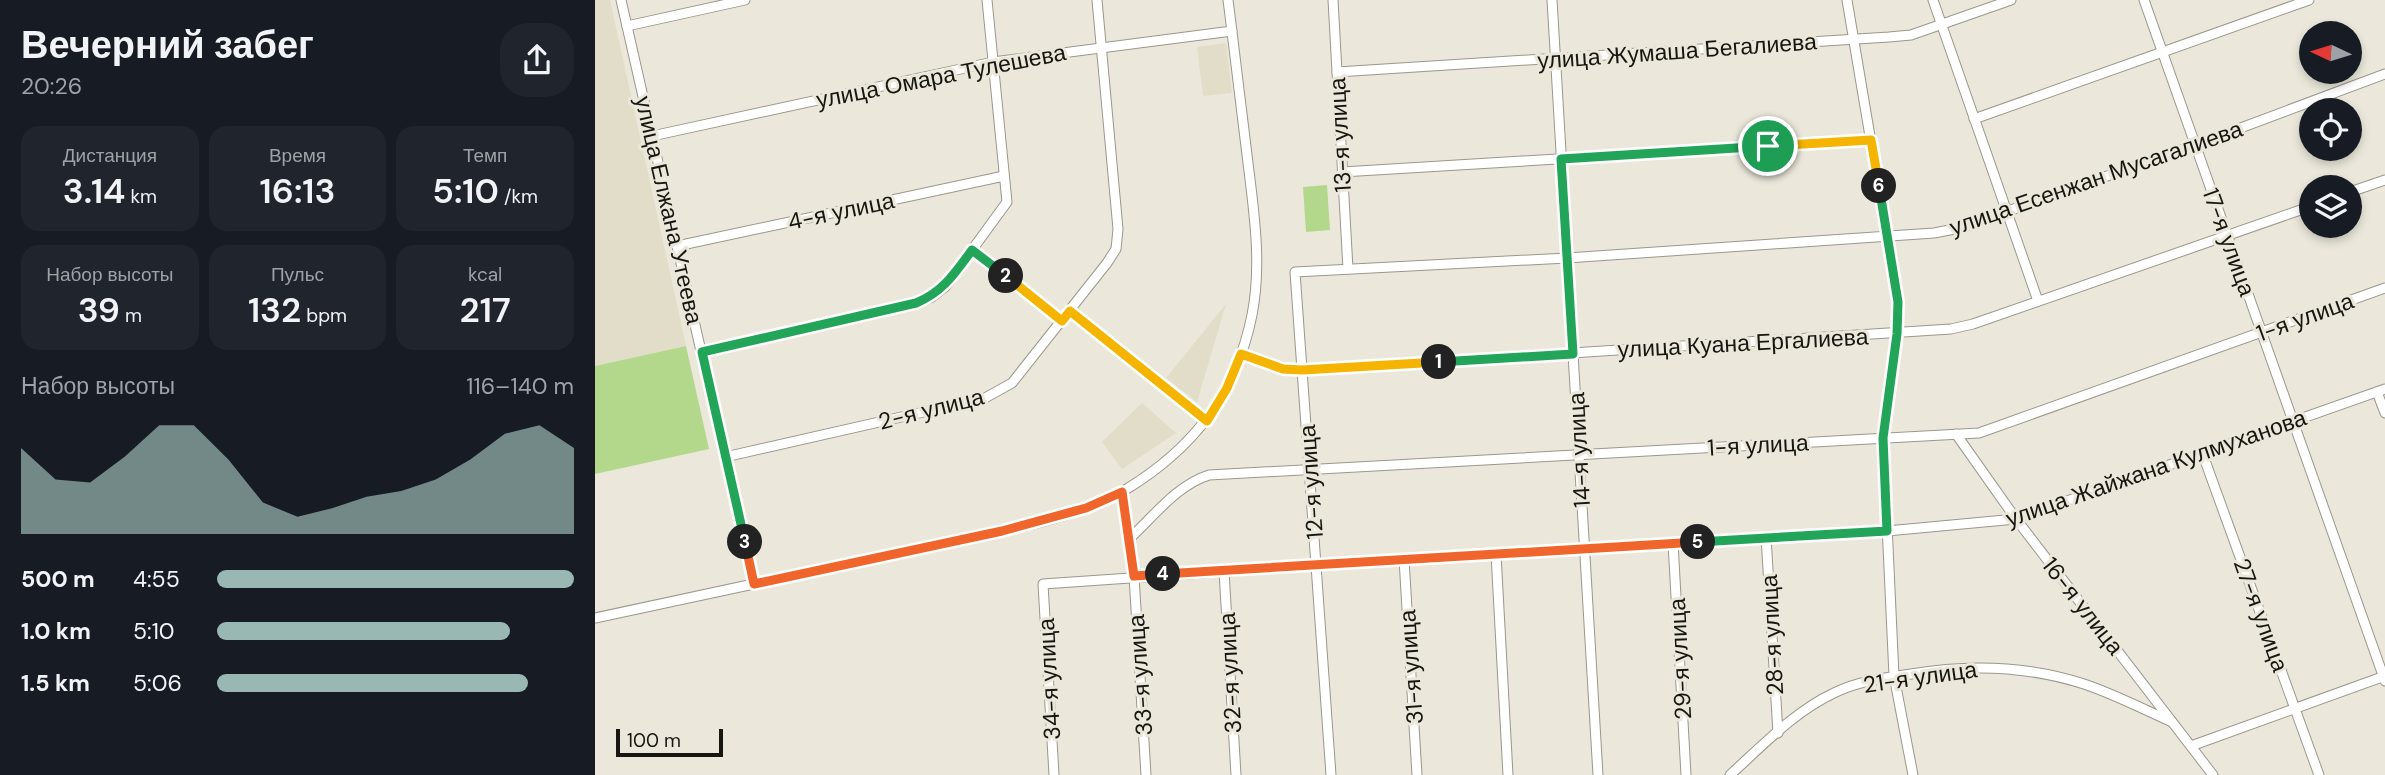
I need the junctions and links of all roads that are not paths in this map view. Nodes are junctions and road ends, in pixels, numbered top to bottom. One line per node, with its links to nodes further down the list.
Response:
1 (621, 0): 14 (street, улица Елжана Утеева)
2 (744, 0): 14 (street)
3 (987, 0): 20 (street)
4 (1097, 0): 17 (street, 2-я улица)
5 (1229, 0): 15 (street)
6 (1333, 0): 21 (street, 13-я улица)
7 (1552, 0): 19 (street, 14-я улица)
8 (1847, 0): 16 (street)
9 (1933, 0): 13 (street)
10 (2011, 0): 13 (street, улица Жумаша Бегалиева)
11 (2144, 0): 18 (street, 17-я улица)
12 (2309, 0): 18 (street)
13 (1942, 24): 16 (street, улица Жумаша Бегалиева); 23 (street)
14 (627, 26): 24 (street, улица Елжана Утеева)
15 (1232, 31): 17 (street, улица Омара Тулешева); 48 (street)
16 (1855, 39): 19 (street, улица Жумаша Бегалиева); 25 (street)
17 (1101, 47): 20 (street, улица Омара Тулешева); 43 (street, 2-я улица)
18 (2162, 52): 23 (street); 26 (street, 17-я улица)
19 (1555, 59): 21 (street, улица Жумаша Бегалиева); 27 (street, 14-я улица)
20 (993, 62): 24 (street, улица Омара Тулешева); 29 (street)
21 (1337, 72): 28 (street, 13-я улица)
22 (2385, 74): 26 (street, улица Есенжан Мусагалиева)
23 (1974, 119): 32 (street)
24 (652, 136): 36 (street, улица Елжана Утеева)
25 (1871, 140): 27 (street); 35 (street)
26 (2195, 145): 32 (street, улица Есенжан Мусагалиева); 34 (street, 17-я улица)
27 (1561, 159): 28 (street); 38 (street, 14-я улица)
28 (1342, 172): 39 (street, 13-я улица)
29 (1004, 176): 36 (street, 4-я улица); 37 (street)
30 (2385, 180): 31 (street)
31 (2362, 188)
32 (2007, 210): 35 (street, улица Есенжан Мусагалиева); 42 (street)
33 (2299, 211): 34 (street, улица Куана Ергалиева)
34 (2228, 237): 42 (street, улица Куана Ергалиева); 45 (street, 17-я улица)
35 (1888, 238): 38 (street, улица Есенжан Мусагалиева); 46 (street)
36 (677, 246): 47 (street, улица Елжана Утеева)
37 (972, 250): 44 (street); 47 (street)
38 (1567, 258): 39 (street, улица Есенжан Мусагалиева); 49 (street, 14-я улица)
39 (1348, 269): 40 (street, улица Есенжан Мусагалиева)
40 (1295, 272): 50 (street, 12-я улица)
41 (2385, 288): 45 (street, 1-я улица)
42 (2038, 301): 46 (street, улица Куана Ергалиева)
43 (1070, 311): 44 (street, 2-я улица); 53 (street)
44 (1062, 321): 59 (street, 2-я улица)
45 (2262, 332): 54 (street, 17-я улица); 55 (street, 1-я улица)
46 (1897, 334): 49 (street, улица Куана Ергалиева); 56 (street)
47 (702, 352): 59 (street, улица Елжана Утеева)
48 (1241, 354): 50 (street, улица Куана Ергалиева); 53 (street)
49 (1573, 354): 50 (street, улица Куана Ергалиева); 57 (street, 14-я улица)
50 (1302, 370): 60 (street, 12-я улица)
51 (2381, 391): 52 (street); 54 (street, улица Жайжана Кулмуханова)
52 (2385, 413)
53 (1207, 421): 61 (street)
54 (2293, 422): 58 (street, улица Жайжана Кулмуханова); 77 (street, 17-я улица)
55 (1956, 434): 56 (street, 1-я улица); 62 (street, 16-я улица)
56 (1883, 438): 57 (street, 1-я улица); 63 (street)
57 (1579, 455): 60 (street, 1-я улица); 67 (street, 14-я улица)
58 (2203, 455): 62 (street, улица Жайжана Кулмуханова); 78 (street, 27-я улица)
59 (726, 457): 73 (street, улица Елжана Утеева)
60 (1311, 470): 65 (street, 1-я улица); 70 (street, 12-я улица)
61 (1122, 492): 65 (street, 33-я улица); 73 (street)
62 (2016, 520): 63 (street, улица Жайжана Кулмуханова); 79 (street, 16-я улица)
63 (1887, 531): 64 (street, улица Жайжана Кулмуханова); 76 (street)
64 (1766, 537): 66 (street, улица Жайжана Кулмуханова); 80 (street, 28-я улица)
65 (1130, 538): 72 (street, 33-я улица)
66 (1673, 543): 67 (street, улица Жайжана Кулмуханова); 89 (street, 29-я улица)
67 (1584, 548): 68 (street, улица Жайжана Кулмуханова); 88 (street, 14-я улица)
68 (1496, 554): 69 (street, улица Жайжана Кулмуханова); 87 (street)
69 (1404, 559): 70 (street, улица Жайжана Кулмуханова); 86 (street, 31-я улица)
70 (1318, 565): 71 (street, улица Жайжана Кулмуханова); 85 (street, 12-я улица)
71 (1224, 571): 72 (street, улица Жайжана Кулмуханова); 84 (street, 32-я улица)
72 (1134, 576): 74 (street, улица Жайжана Кулмуханова); 83 (street, 33-я улица)
73 (754, 584): 75 (street)
74 (1043, 584): 82 (street, 34-я улица)
75 (595, 618)
76 (1894, 676): 79 (street, 21-я улица); 80 (street, 21-я улица); 91 (street)
77 (2385, 678): 78 (street)
78 (2294, 709): 81 (street); 93 (street, 27-я улица)
79 (2172, 722): 81 (street, 16-я улица)
80 (1778, 733): 90 (street, 21-я улица)
81 (2191, 746): 92 (street, 16-я улица)
82 (1054, 775)
83 (1146, 775)
84 (1236, 775)
85 (1331, 775)
86 (1417, 775)
87 (1508, 775)
88 (1598, 775)
89 (1686, 775)
90 (1730, 775)
91 (1913, 775)
92 (2213, 775)
93 (2319, 775)

